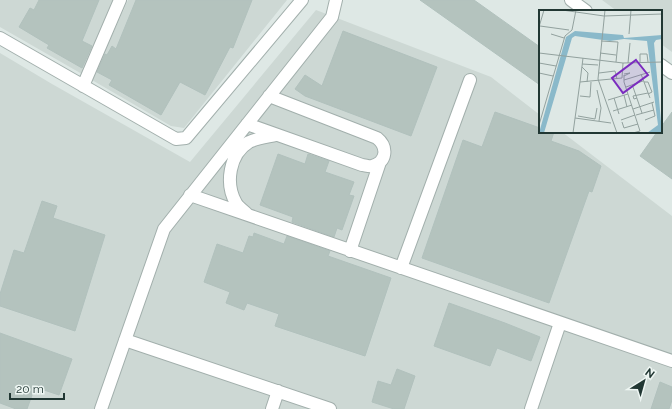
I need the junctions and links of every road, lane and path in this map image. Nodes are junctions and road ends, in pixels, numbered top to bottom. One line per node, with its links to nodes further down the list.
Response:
1 (120, 0): 10 (street)
2 (302, 0): 10 (street)
3 (336, 0): 11 (street)
4 (571, 0): 5 (street)
5 (585, 10)
6 (0, 38): 10 (street)
7 (662, 66): 8 (street)
8 (672, 73)
9 (470, 80): 18 (street)
10 (83, 86)
11 (269, 96): 12 (street); 14 (street)
12 (247, 124): 13 (street); 15 (street)
13 (277, 135): 14 (street); 16 (street)
14 (380, 162): 17 (street)
15 (190, 196): 16 (street); 20 (street)
16 (249, 216): 17 (street)
17 (350, 251): 18 (street)
18 (401, 268): 19 (street)
19 (560, 323): 21 (street); 26 (street)
20 (125, 340): 22 (street); 23 (street)
21 (672, 361)
22 (278, 391): 24 (street); 25 (street)
23 (101, 409)
24 (272, 409)
25 (330, 409)
26 (531, 409)

